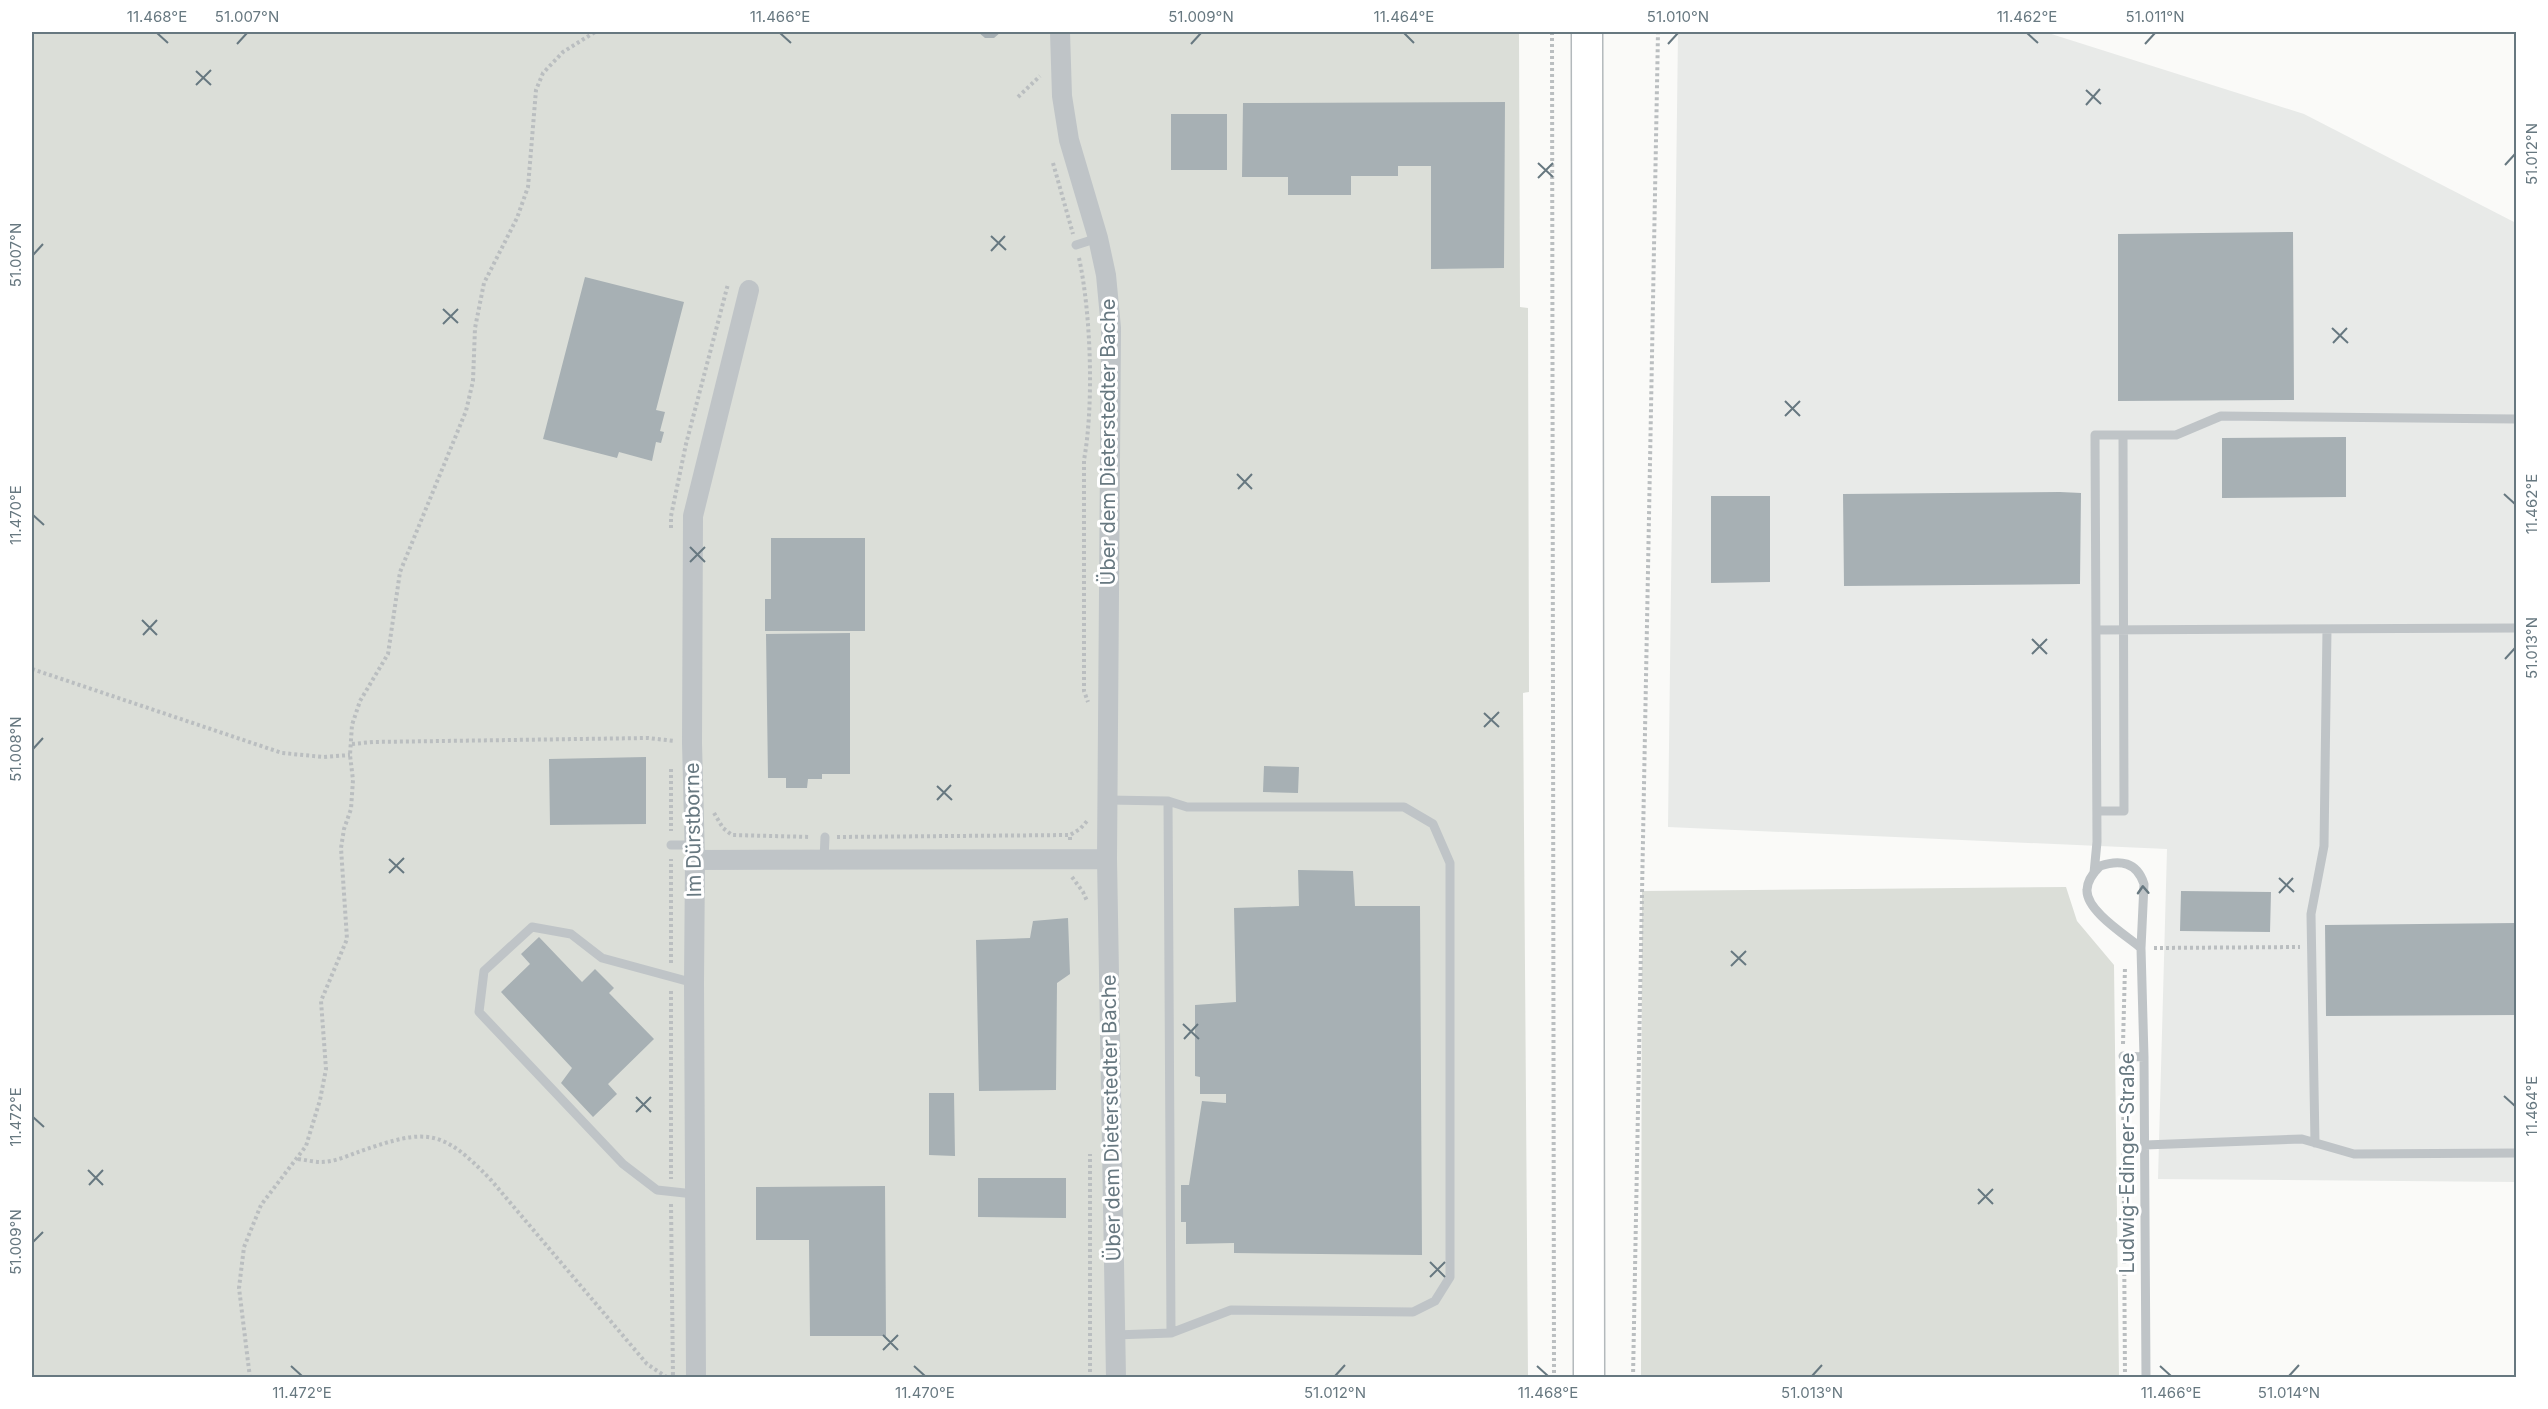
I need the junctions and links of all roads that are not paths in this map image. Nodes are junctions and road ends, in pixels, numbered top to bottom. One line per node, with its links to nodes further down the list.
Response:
1 (1060, 32): 3 (street, Über dem Dieterstedter Bache)
2 (1587, 32): 33 (main road)
3 (1098, 238): 4 (lane); 12 (street, Über dem Dieterstedter Bache)
4 (1076, 245)
5 (750, 290): 17 (street, Im Dürstborne)
6 (2517, 419): 7 (lane)
7 (2124, 435): 10 (lane); 11 (lane)
8 (2517, 628): 9 (lane)
9 (2327, 629): 11 (lane); 25 (lane)
10 (2096, 630): 11 (lane); 14 (lane)
11 (2124, 630): 14 (lane)
12 (1107, 800): 13 (lane); 18 (street, Über dem Dieterstedter Bache)
13 (1167, 801): 29 (lane); 29 (lane)
14 (2097, 811): 20 (lane)
15 (825, 837): 19 (lane)
16 (671, 845): 17 (lane)
17 (695, 853): 19 (street); 22 (street, Im Dürstborne)
18 (1107, 859): 19 (street); 30 (street, Über dem Dieterstedter Bache)
19 (824, 860)
20 (2094, 873): 21 (lane); 21 (lane, Ludwig-Edinger-Straße, one-way to 20)
21 (2141, 948): 24 (lane, Ludwig-Edinger-Straße)
22 (694, 983): 28 (street, Im Dürstborne); 28 (lane)
23 (2123, 1056): 24 (lane)
24 (2144, 1057): 26 (lane, Ludwig-Edinger-Straße)
25 (2315, 1143): 26 (lane); 27 (lane)
26 (2145, 1145): 34 (lane, Ludwig-Edinger-Straße)
27 (2517, 1153)
28 (694, 1194): 31 (street, Im Dürstborne)
29 (1171, 1333): 30 (lane)
30 (1115, 1335): 32 (street, Über dem Dieterstedter Bache)
31 (696, 1377)
32 (1116, 1377)
33 (1589, 1377)
34 (2146, 1377)

